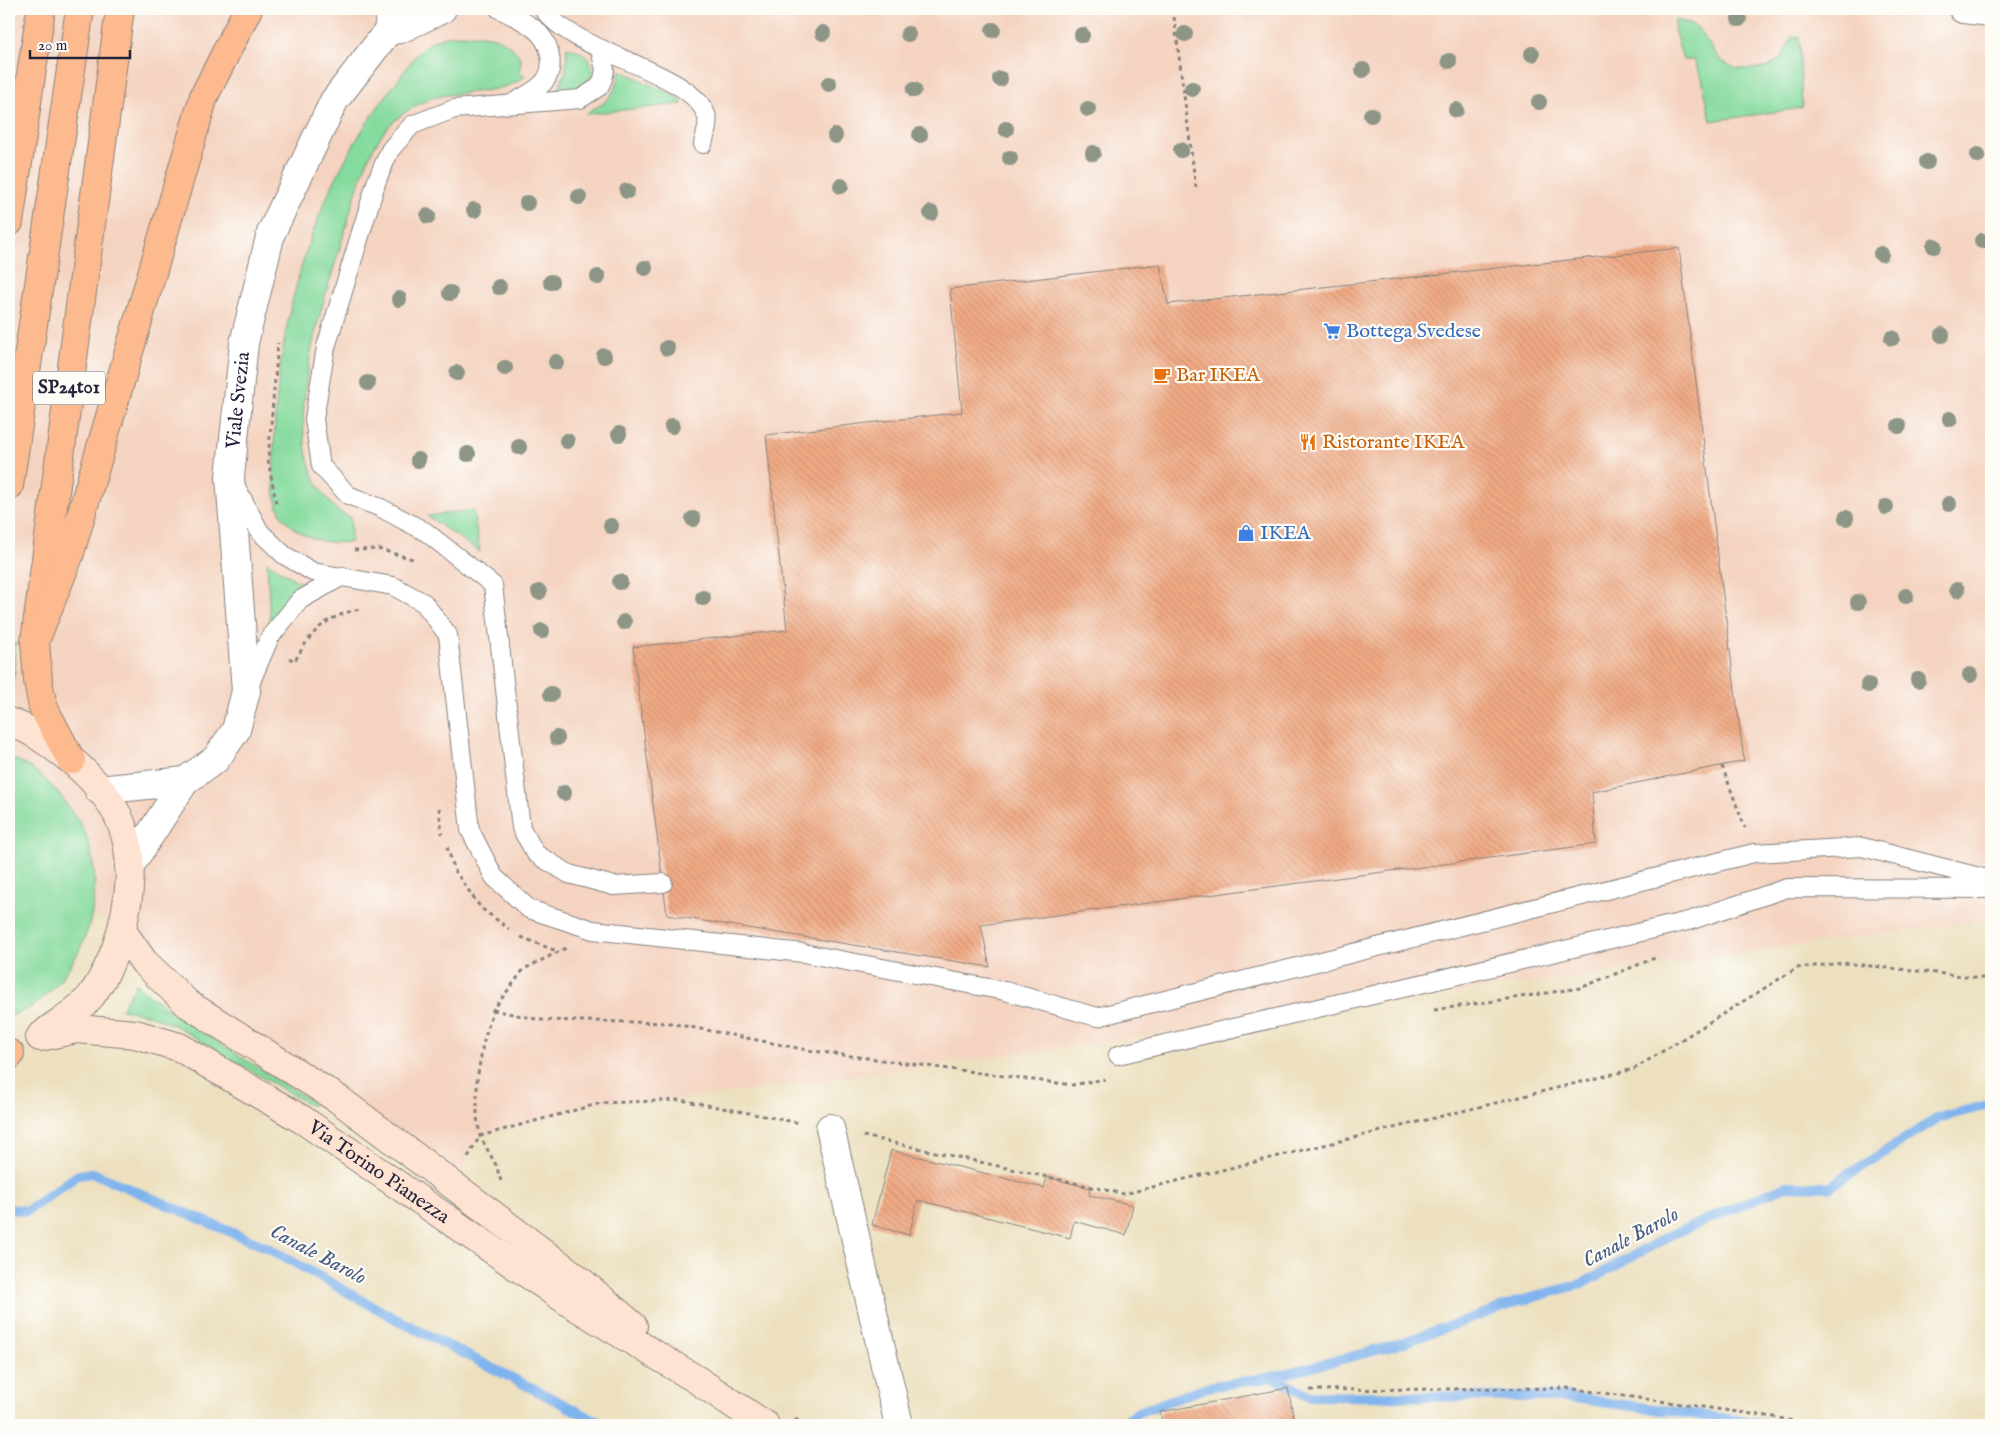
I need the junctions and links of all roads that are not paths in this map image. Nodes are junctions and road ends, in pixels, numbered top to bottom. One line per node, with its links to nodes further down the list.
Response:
1 (41, 9): 14 (main road)
2 (80, 9): 16 (main road)
3 (120, 9): 18 (main road, SP24t01)
4 (248, 9): 18 (main road)
5 (442, 9): 10 (street, Viale Svezia)
6 (500, 9): 12 (lane)
7 (543, 9): 11 (lane)
8 (1963, 9): 9 (street)
9 (1991, 12)
10 (391, 20): 15 (street, Viale Svezia)
11 (600, 49): 12 (lane); 13 (lane)
12 (511, 104): 26 (lane)
13 (703, 144)
14 (9, 222)
15 (230, 477): 17 (lane); 19 (street, Viale Svezia)
16 (9, 486)
17 (343, 576): 19 (lane); 25 (lane)
18 (35, 641): 21 (main road, SP24t01)
19 (246, 690): 22 (street, Viale Svezia)
20 (9, 722): 21 (main road)
21 (71, 760): 23 (main road)
22 (185, 782): 23 (street); 24 (street, Viale Svezia)
23 (99, 790): 24 (main road)
24 (129, 868): 28 (main road)
25 (1991, 880)
26 (663, 883)
27 (1991, 889): 31 (lane)
28 (122, 931): 29 (main road); 33 (main road, Via Torino Pianezza)
29 (40, 1037): 30 (main road); 33 (main road, Via Torino Pianezza)
30 (9, 1055)
31 (1118, 1055)
32 (830, 1128): 35 (street)
33 (694, 1378): 34 (main road, Via Torino Pianezza)
34 (765, 1425)
35 (899, 1425)

